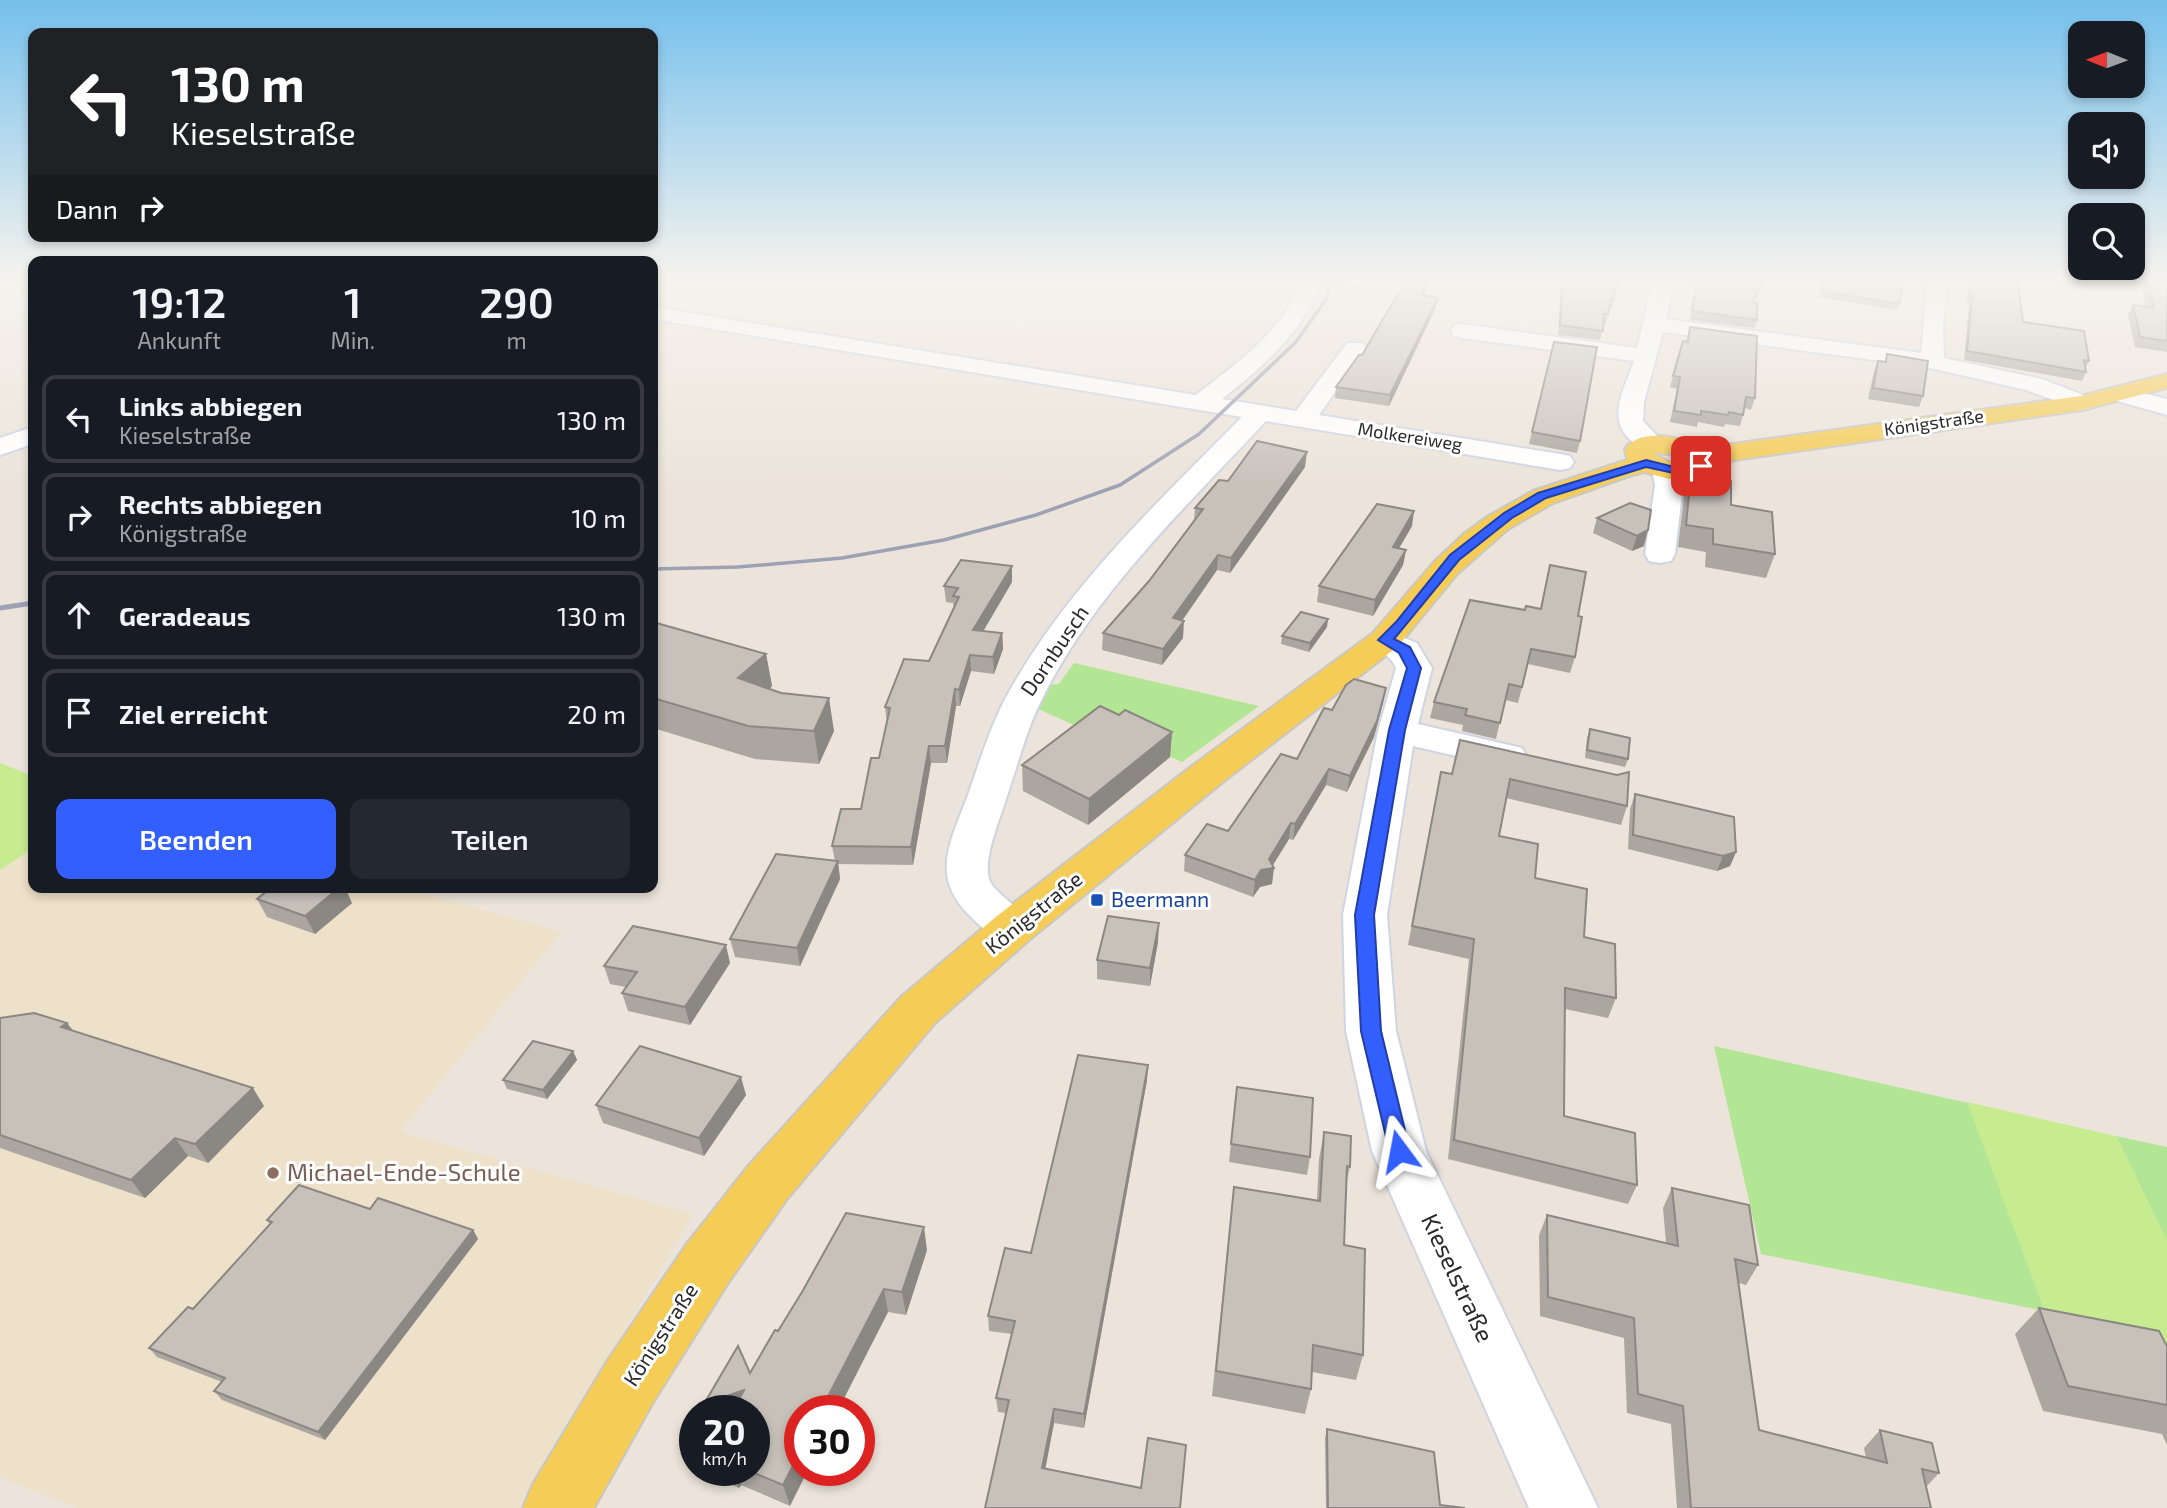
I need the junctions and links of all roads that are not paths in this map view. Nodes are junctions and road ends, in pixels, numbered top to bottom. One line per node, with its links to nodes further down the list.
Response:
1 (862, 347): 12 (street)
2 (1272, 347): 12 (street)
3 (1583, 347): 8 (street)
4 (1649, 347): 8 (street)
5 (1830, 347): 9 (street)
6 (1932, 347): 9 (street)
7 (1355, 348): 16 (street)
8 (1647, 356): 19 (street)
9 (1932, 361): 13 (street)
10 (2167, 381): 11 (main road, Königstraße)
11 (2119, 394): 13 (main road, Königstraße); 14 (street)
12 (1201, 403): 15 (street, Molkereiweg)
13 (2081, 403): 19 (main road, Königstraße)
14 (2167, 407)
15 (1260, 413): 16 (street, Molkereiweg); 25 (street, Dornbusch)
16 (1302, 420): 20 (street, Molkereiweg)
17 (28, 437): 18 (street)
18 (0, 447)
19 (1655, 459): 21 (street); 22 (main road, Königstraße)
20 (1560, 462)
21 (1660, 554)
22 (1385, 640): 23 (street, Kieselstraße); 25 (main road, Königstraße)
23 (1397, 730): 24 (street); 27 (street, Kieselstraße)
24 (1544, 764)
25 (1013, 928): 26 (main road, Königstraße)
26 (557, 1508)
27 (1564, 1508)

